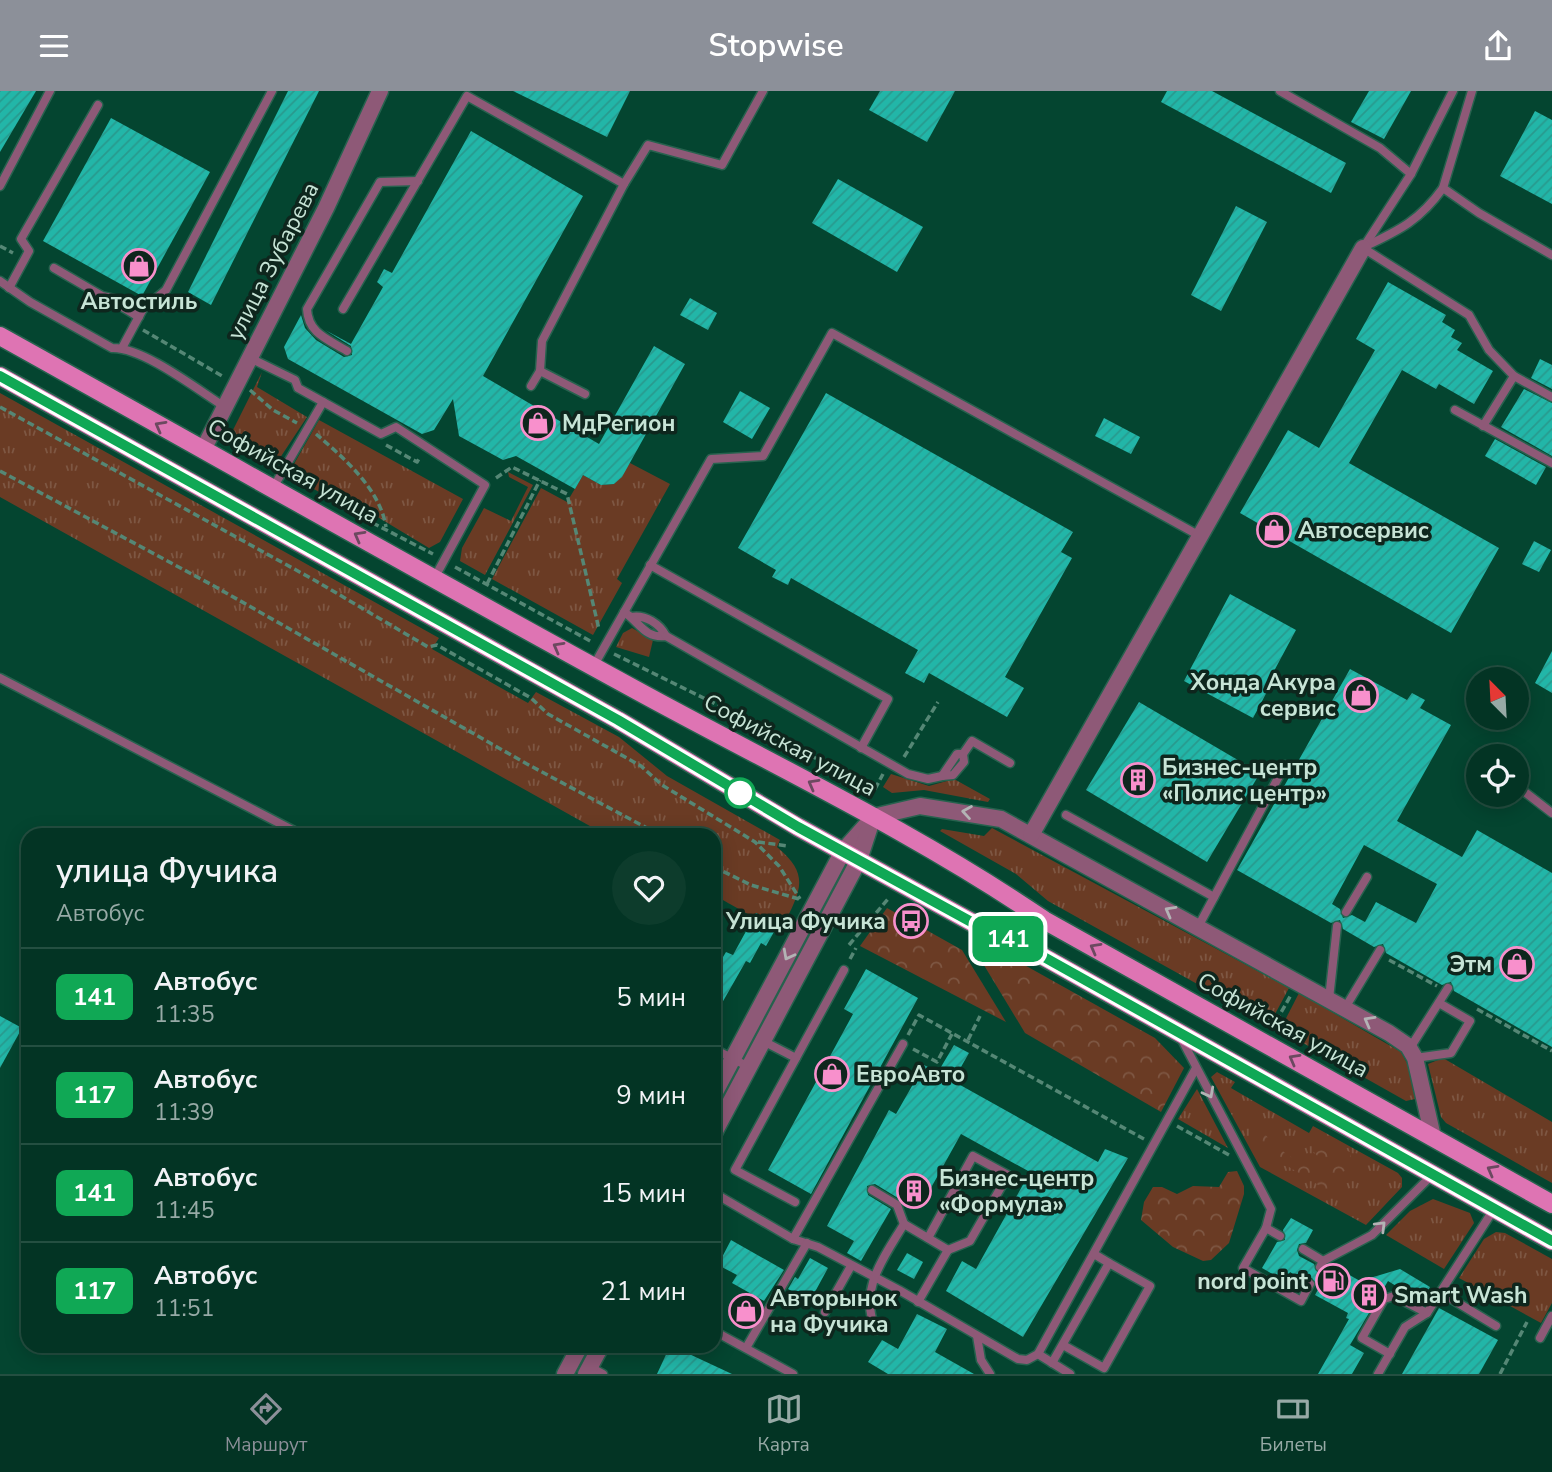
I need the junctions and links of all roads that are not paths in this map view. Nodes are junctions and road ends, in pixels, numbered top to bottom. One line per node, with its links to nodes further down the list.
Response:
1 (50, 91): 12 (lane)
2 (272, 91): 20 (lane)
3 (380, 91): 24 (street, улица Зубарева)
4 (763, 91): 11 (lane)
5 (1280, 91): 9 (lane)
6 (1453, 91): 9 (lane)
7 (1472, 91): 13 (lane)
8 (98, 105): 18 (lane)
9 (1411, 174): 14 (lane)
10 (418, 181): 11 (lane); 19 (lane); 23 (lane)
11 (624, 184): 25 (lane)
12 (0, 186)
13 (1443, 188): 14 (lane); 15 (lane)
14 (1363, 248): 27 (lane); 38 (street)
15 (1552, 254)
16 (54, 268): 20 (lane)
17 (0, 281): 18 (lane)
18 (9, 288): 22 (lane)
19 (344, 309)
20 (139, 317): 22 (lane)
21 (0, 336): 35 (main road, Софийская улица, one-way to 21)
22 (122, 348): 32 (lane)
23 (347, 351)
24 (250, 358): 31 (lane); 32 (street, улица Зубарева)
25 (540, 371): 28 (lane); 29 (lane)
26 (0, 376): 53 (main road)
27 (1514, 376): 30 (lane); 34 (lane)
28 (531, 386)
29 (585, 394)
30 (1552, 397)
31 (323, 402): 37 (lane); 40 (lane)
32 (225, 407): 35 (street, улица Зубарева)
33 (1455, 411): 34 (lane)
34 (1483, 426): 36 (lane)
35 (203, 450): 37 (main road, Софийская улица)
36 (1552, 463)
37 (273, 488): 40 (main road, Софийская улица, one-way to 37)
38 (1200, 536): 39 (lane); 52 (street)
39 (650, 565): 41 (lane); 44 (lane)
40 (435, 577): 42 (main road, Софийская улица, one-way to 40)
41 (628, 614): 42 (lane); 44 (lane)
42 (593, 667): 50 (main road, Софийская улица, one-way to 42)
43 (0, 678): 51 (lane)
44 (861, 748): 45 (lane)
45 (1010, 763)
46 (1285, 765): 56 (lane)
47 (1529, 795): 48 (lane)
48 (1552, 813)
49 (1066, 815): 56 (lane)
50 (873, 817): 52 (street, one-way to 50); 53 (street); 54 (street); 77 (main road, Софийская улица, one-way to 50)
51 (289, 828)
52 (1031, 835): 59 (street, one-way to 52)
53 (843, 851): 54 (main road); 71 (street, one-way to 71)
54 (859, 860): 66 (main road); 67 (street)
55 (1367, 877): 57 (lane)
56 (1214, 897): 59 (lane)
57 (1346, 912)
58 (1337, 926): 63 (lane)
59 (1198, 927): 63 (street)
60 (1380, 950): 65 (lane)
61 (844, 970): 72 (lane)
62 (1448, 988): 64 (lane)
63 (1329, 999): 65 (street)
64 (1439, 1003): 70 (lane); 70 (lane)
65 (1345, 1008): 70 (street, one-way to 65)
66 (1178, 1032): 74 (lane); 78 (main road)
67 (763, 1041): 72 (lane); 73 (street)
68 (903, 1044): 88 (lane)
69 (721, 1052): 71 (lane)
70 (1412, 1053): 77 (street)
71 (733, 1058): 73 (lane); 75 (street)
72 (796, 1058): 81 (lane)
73 (749, 1067): 76 (street)
74 (1196, 1068): 85 (lane, one-way to 85); 93 (lane)
75 (721, 1081)
76 (721, 1120)
77 (1433, 1137): 82 (main road, Софийская улица, one-way to 77)
78 (1433, 1174): 83 (main road); 91 (lane, one-way to 78)
79 (872, 1190): 84 (lane)
80 (721, 1197): 88 (lane)
81 (795, 1202)
82 (1552, 1204)
83 (1494, 1209): 89 (main road); 98 (lane)
84 (904, 1224): 87 (lane); 96 (lane)
85 (1266, 1228): 86 (lane); 97 (lane)
86 (1280, 1236)
87 (928, 1238): 92 (lane); 92 (lane)
88 (793, 1239): 90 (lane)
89 (1552, 1241)
90 (807, 1243): 95 (lane); 109 (lane)
91 (1303, 1249)
92 (948, 1250): 99 (lane)
93 (1094, 1254): 94 (lane); 112 (lane)
94 (1109, 1263): 108 (lane); 108 (lane)
95 (852, 1266): 96 (lane); 100 (lane)
96 (873, 1277): 99 (lane); 104 (lane)
97 (1310, 1284)
98 (1440, 1292): 101 (lane); 103 (lane)
99 (918, 1302): 106 (lane)
100 (825, 1312)
101 (1427, 1313): 113 (lane); 113 (lane)
102 (1552, 1316): 107 (lane)
103 (1496, 1326)
104 (876, 1330)
105 (721, 1335): 109 (lane)
106 (977, 1336): 112 (lane); 118 (lane)
107 (1540, 1338)
108 (1063, 1345): 114 (lane)
109 (746, 1348): 117 (lane)
110 (576, 1353): 116 (street)
111 (599, 1353): 115 (street)
112 (1038, 1354): 114 (lane)
113 (1390, 1354): 120 (lane)
114 (1052, 1363): 119 (lane)
115 (593, 1372)
116 (565, 1374)
117 (793, 1374)
118 (990, 1374)
119 (1070, 1374)
120 (1378, 1374)

